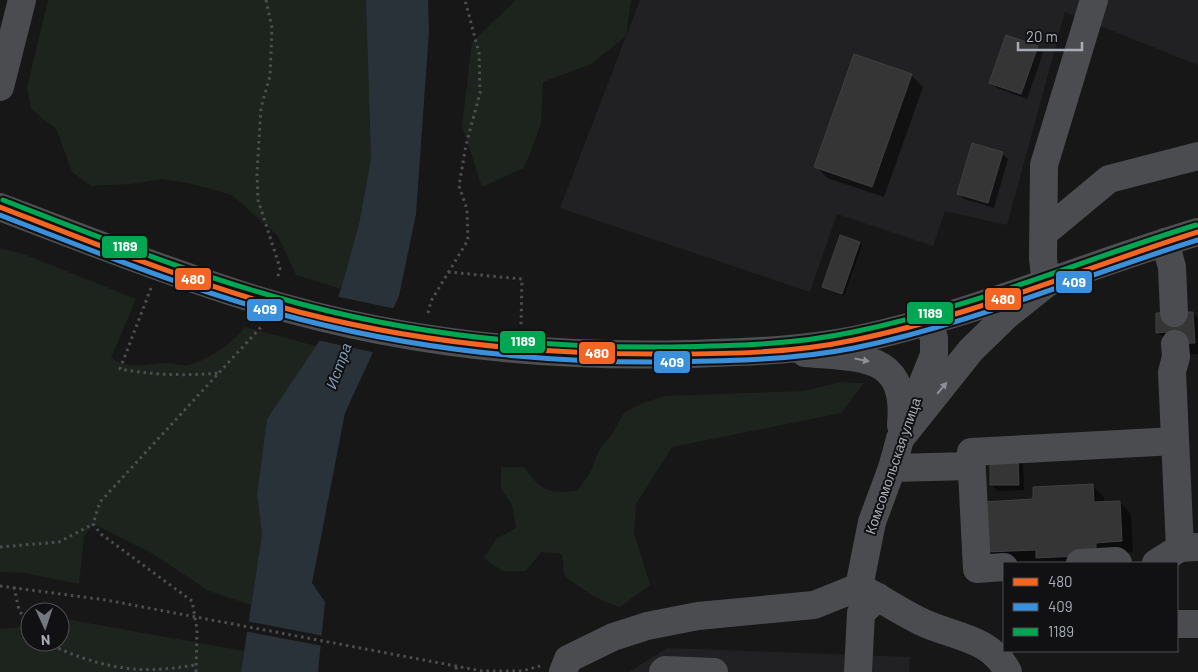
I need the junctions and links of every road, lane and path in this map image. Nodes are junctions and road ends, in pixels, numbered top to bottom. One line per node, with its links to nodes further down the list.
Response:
1 (22, 0): 5 (street)
2 (266, 0): 14 (path)
3 (465, 0): 11 (path)
4 (1094, 0): 9 (street)
5 (0, 87)
6 (1198, 156): 9 (street)
7 (0, 208): 12 (main road)
8 (1198, 232): 10 (main road)
9 (1044, 233): 13 (street)
10 (1165, 242): 13 (main road); 15 (street)
11 (448, 272): 16 (path); 19 (path)
12 (158, 276): 19 (main road); 22 (path)
13 (1046, 284): 18 (main road); 23 (street, one-way to 13)
14 (275, 286)
15 (1174, 313)
16 (427, 319)
17 (265, 322): 22 (path)
18 (928, 322): 21 (main road); 23 (street, Комсомольская улица)
19 (514, 340): 21 (main road)
20 (1175, 344): 24 (street)
21 (778, 351): 23 (street, one-way to 23)
22 (219, 373): 27 (path)
23 (900, 439): 26 (street, Комсомольская улица)
24 (1175, 441): 25 (street); 29 (street)
25 (971, 466): 26 (street); 33 (street)
26 (892, 468): 36 (street, Комсомольская улица)
27 (93, 524): 28 (path); 42 (path)
28 (0, 547)
29 (1189, 548): 32 (street)
30 (1098, 562): 31 (street)
31 (1117, 562)
32 (1158, 562)
33 (1003, 567)
34 (0, 586): 35 (path)
35 (14, 587): 37 (path); 44 (path)
36 (869, 592): 40 (street); 43 (street); 51 (street)
37 (20, 612)
38 (1178, 624): 39 (street)
39 (1198, 624)
40 (996, 643): 52 (street)
41 (66, 652): 45 (path)
42 (195, 665): 45 (path); 47 (path)
43 (565, 665): 44 (path)
44 (456, 667): 48 (path)
45 (111, 668): 46 (path)
46 (114, 672)
47 (196, 672)
48 (456, 672)
49 (662, 672): 50 (street)
50 (714, 672)
51 (858, 672)
52 (1008, 672)

